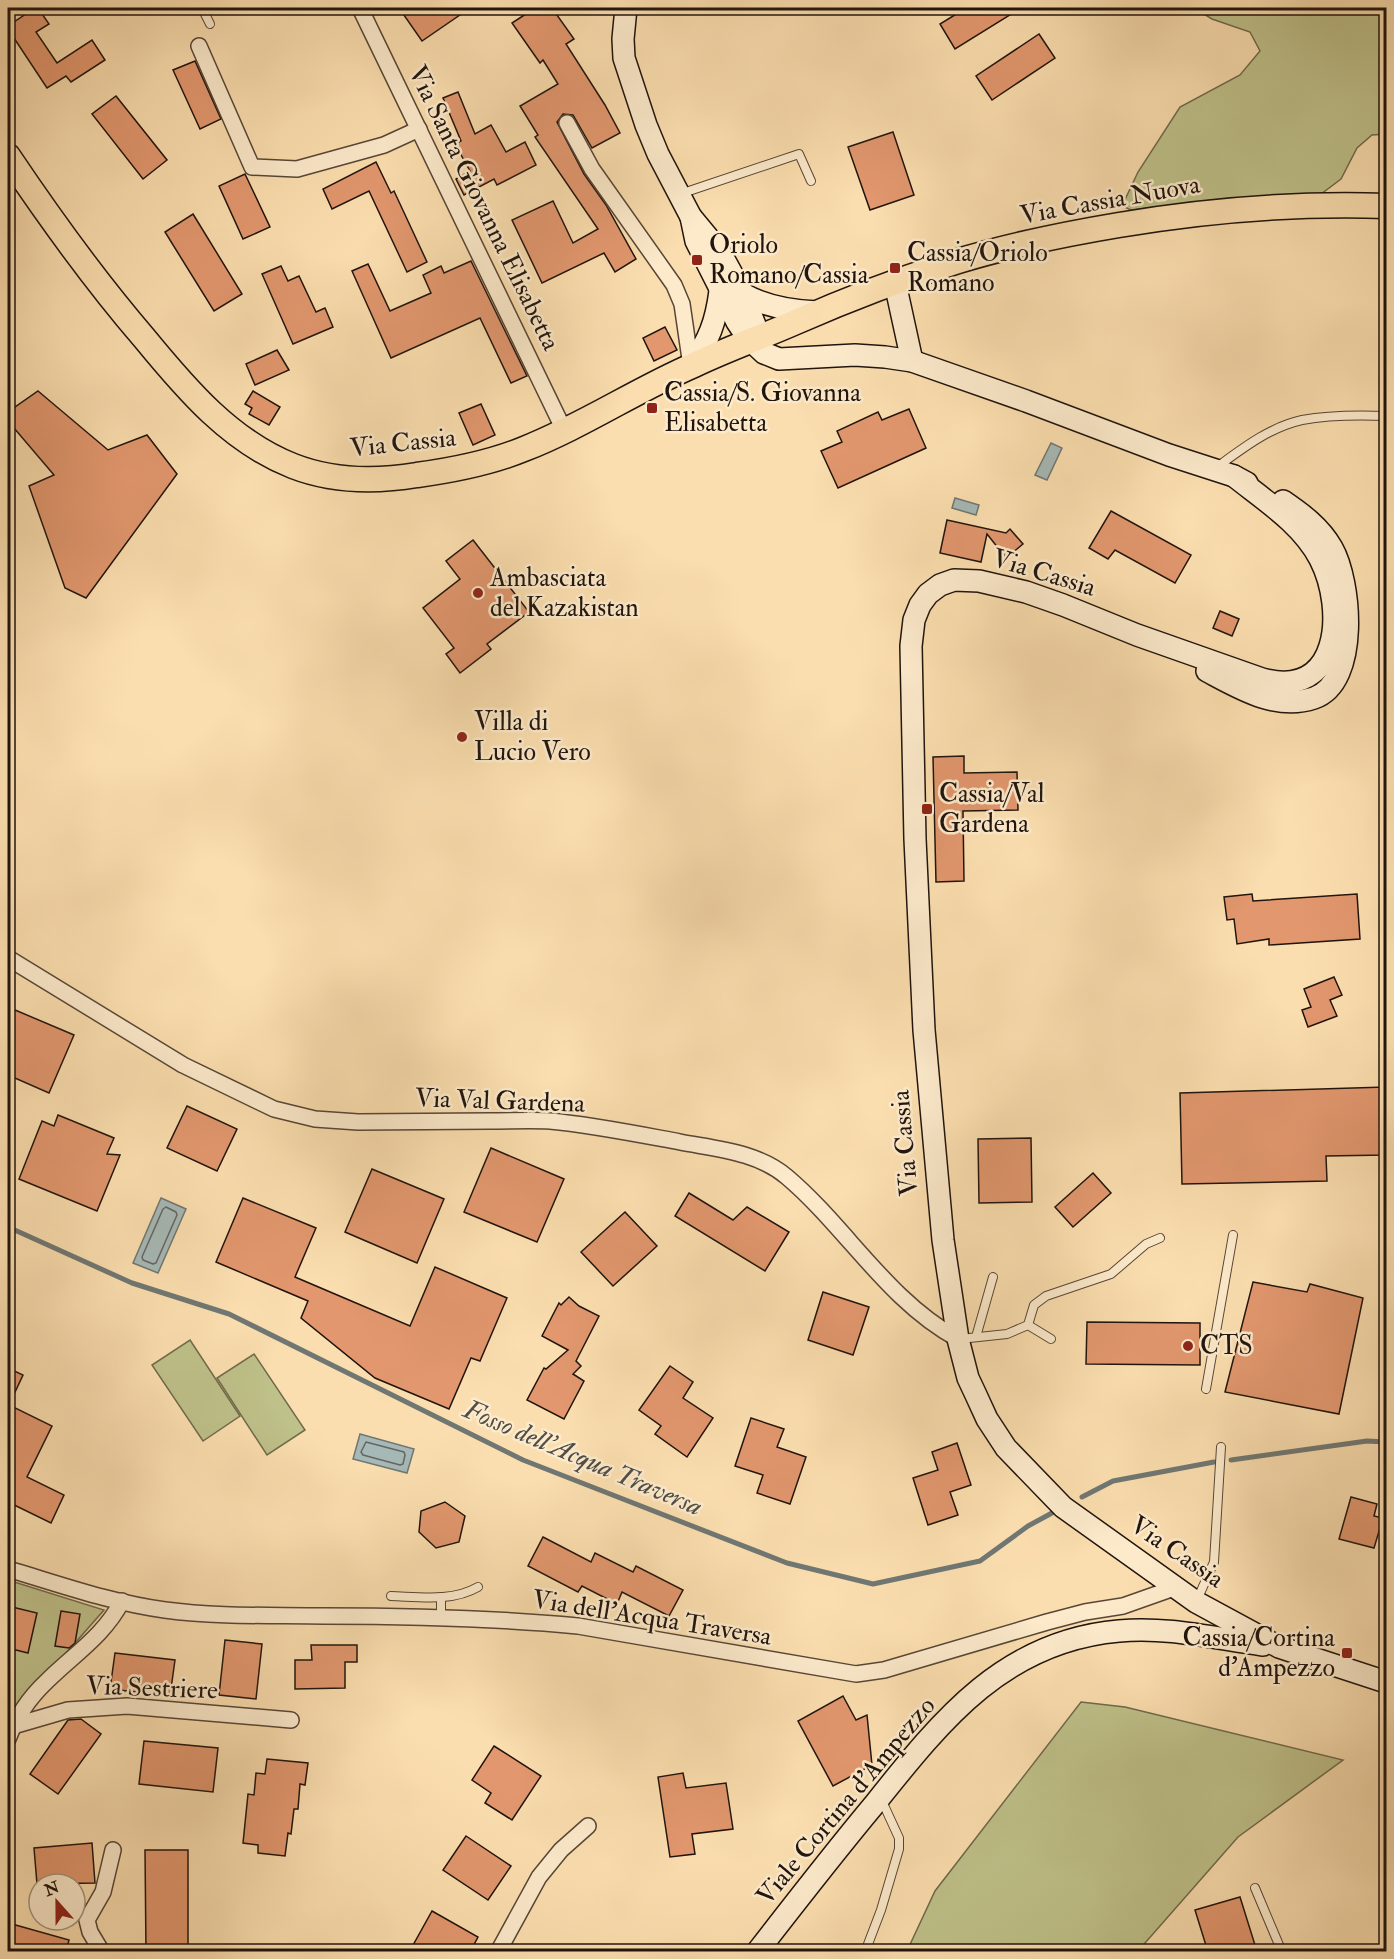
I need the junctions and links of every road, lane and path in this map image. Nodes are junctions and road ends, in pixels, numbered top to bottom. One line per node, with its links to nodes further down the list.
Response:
1 (202, 8): 4 (lane)
2 (360, 8): 7 (street, Via Santa Giovanna Elisabetta)
3 (626, 8): 10 (street)
4 (210, 24)
5 (199, 46): 7 (street)
6 (567, 123): 19 (street)
7 (419, 129): 21 (street, Via Santa Giovanna Elisabetta)
8 (8, 156): 21 (main road, Via Cassia)
9 (811, 181): 10 (lane)
10 (679, 195): 12 (street)
11 (1386, 206): 13 (main road, Via Cassia Nuova)
12 (691, 217): 14 (street); 15 (street)
13 (895, 283): 16 (main road, Via Cassia Nuova); 18 (street)
14 (720, 291): 17 (street); 19 (street)
15 (743, 294): 16 (street); 17 (street)
16 (817, 312): 17 (main road, Via Cassia Nuova)
17 (751, 340): 18 (street, Via Cassia); 19 (main road, Via Cassia)
18 (912, 361): 22 (street, Via Cassia)
19 (691, 366): 21 (main road, Via Cassia)
20 (1386, 416): 22 (lane)
21 (564, 430)
22 (1213, 470): 28 (street, Via Cassia)
23 (8, 958): 28 (street, Via Val Gardena)
24 (1233, 1235): 30 (lane)
25 (1160, 1238): 27 (lane)
26 (993, 1277): 28 (lane)
27 (1028, 1325): 28 (lane); 29 (lane)
28 (967, 1338): 34 (street, Via Cassia)
29 (1050, 1339)
30 (1206, 1389)
31 (1221, 1447): 38 (lane)
32 (8, 1569): 37 (street, Via dell'Acqua Traversa)
33 (478, 1587): 36 (lane)
34 (1174, 1588): 38 (street, Via Cassia); 39 (street, Via dell'Acqua Traversa)
35 (391, 1596): 36 (lane)
36 (441, 1597): 39 (lane)
37 (122, 1601): 39 (street, Via dell'Acqua Traversa); 44 (street, Via Sestriere)
38 (1196, 1602): 40 (street); 41 (street, Via Cassia)
39 (441, 1618)
40 (1182, 1634): 41 (street, Viale Cortina d'Ampezzo); 45 (street, Viale Cortina d'Ampezzo)
41 (1279, 1647): 42 (street, Via Cassia)
42 (1386, 1682)
43 (291, 1720): 44 (street, Via Sestriere)
44 (10, 1732)
45 (880, 1797): 51 (street, Viale Cortina d'Ampezzo); 52 (lane)
46 (588, 1826): 50 (street)
47 (113, 1850): 49 (street)
48 (1255, 1888): 53 (lane)
49 (102, 1952)
50 (498, 1952)
51 (757, 1952)
52 (865, 1952)
53 (1282, 1952)

